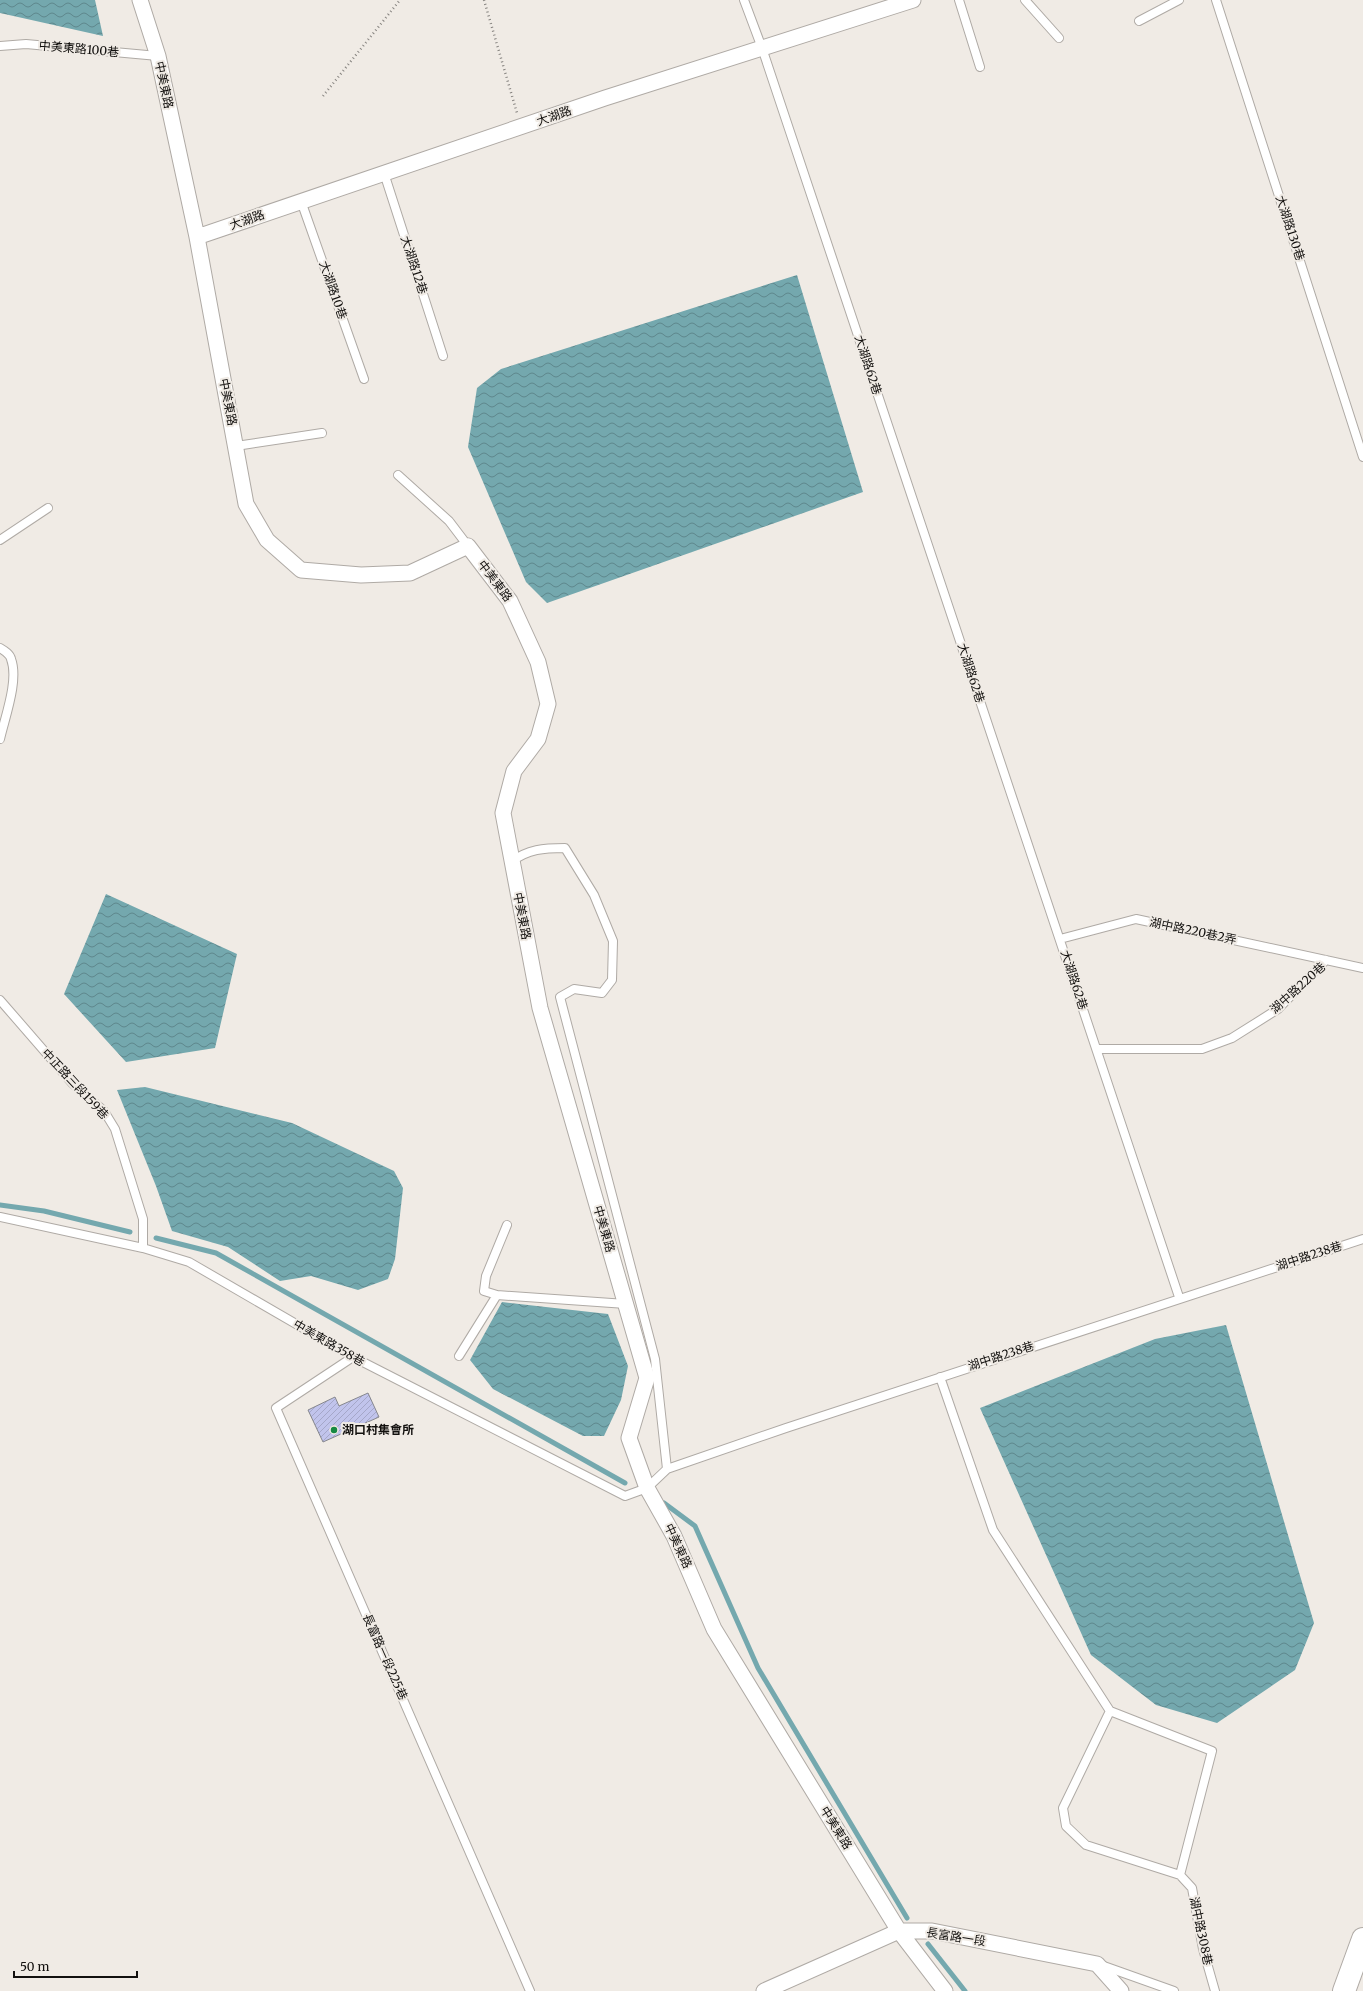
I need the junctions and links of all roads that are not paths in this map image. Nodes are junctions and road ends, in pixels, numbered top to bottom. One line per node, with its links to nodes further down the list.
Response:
1 (140, 0): 12 (street, 中美東路)
2 (744, 0): 11 (lane, 大湖路62巷)
3 (912, 0): 11 (street, 大湖路)
4 (959, 0): 13 (lane)
5 (1025, 0): 9 (lane)
6 (1179, 0): 8 (lane)
7 (1216, 0): 21 (lane, 大湖路130巷)
8 (1139, 21)
9 (1059, 38)
10 (0, 46): 12 (lane, 中美東路100巷)
11 (762, 48): 14 (street, 大湖路); 29 (lane, 大湖路62巷)
12 (158, 56): 16 (street, 中美東路)
13 (980, 67)
14 (384, 173): 15 (street, 大湖路); 17 (lane, 大湖路12巷)
15 (301, 201): 16 (street, 大湖路); 18 (lane, 大湖路10巷)
16 (197, 237): 20 (street, 中美東路)
17 (443, 356)
18 (364, 379)
19 (322, 433): 20 (lane)
20 (236, 446): 25 (street, 中美東路)
21 (1363, 457)
22 (398, 475): 25 (lane)
23 (48, 508): 24 (lane)
24 (0, 540)
25 (468, 546): 28 (street, 中美東路)
26 (0, 648): 27 (lane)
27 (0, 739)
28 (511, 862): 40 (street, 中美東路); 44 (lane)
29 (1060, 939): 30 (lane, 湖中路220巷2弄); 33 (lane, 大湖路62巷)
30 (1326, 960): 31 (lane, 湖中路220巷); 33 (lane, 湖中路220巷)
31 (1363, 968)
32 (0, 1000): 37 (lane, 中正路三段159巷)
33 (1097, 1049): 39 (lane, 大湖路62巷)
34 (0, 1217): 37 (lane, 中美東路358巷)
35 (508, 1225): 38 (lane)
36 (1363, 1239): 39 (lane, 湖中路238巷)
37 (143, 1248): 42 (lane, 中美東路358巷)
38 (497, 1295): 40 (lane); 41 (lane)
39 (1180, 1297): 43 (lane, 湖中路238巷)
40 (626, 1304): 45 (street, 中美東路)
41 (459, 1356)
42 (353, 1357): 45 (lane, 中美東路358巷); 51 (lane, 長富路一段225巷)
43 (940, 1377): 44 (lane, 湖中路238巷); 46 (lane)
44 (667, 1470): 45 (lane, 湖中路238巷)
45 (647, 1488): 48 (street, 中美東路)
46 (1110, 1711): 47 (lane); 47 (lane)
47 (1180, 1875): 56 (lane, 湖中路308巷)
48 (899, 1931): 50 (street, 長富路一段); 52 (street, 長富路一段); 53 (street, 中美東路)
49 (1363, 1939): 57 (street)
50 (1097, 1964): 54 (street); 55 (lane)
51 (530, 1991)
52 (764, 1991)
53 (945, 1991)
54 (1121, 1991)
55 (1174, 1991)
56 (1214, 1991)
57 (1344, 1991)

